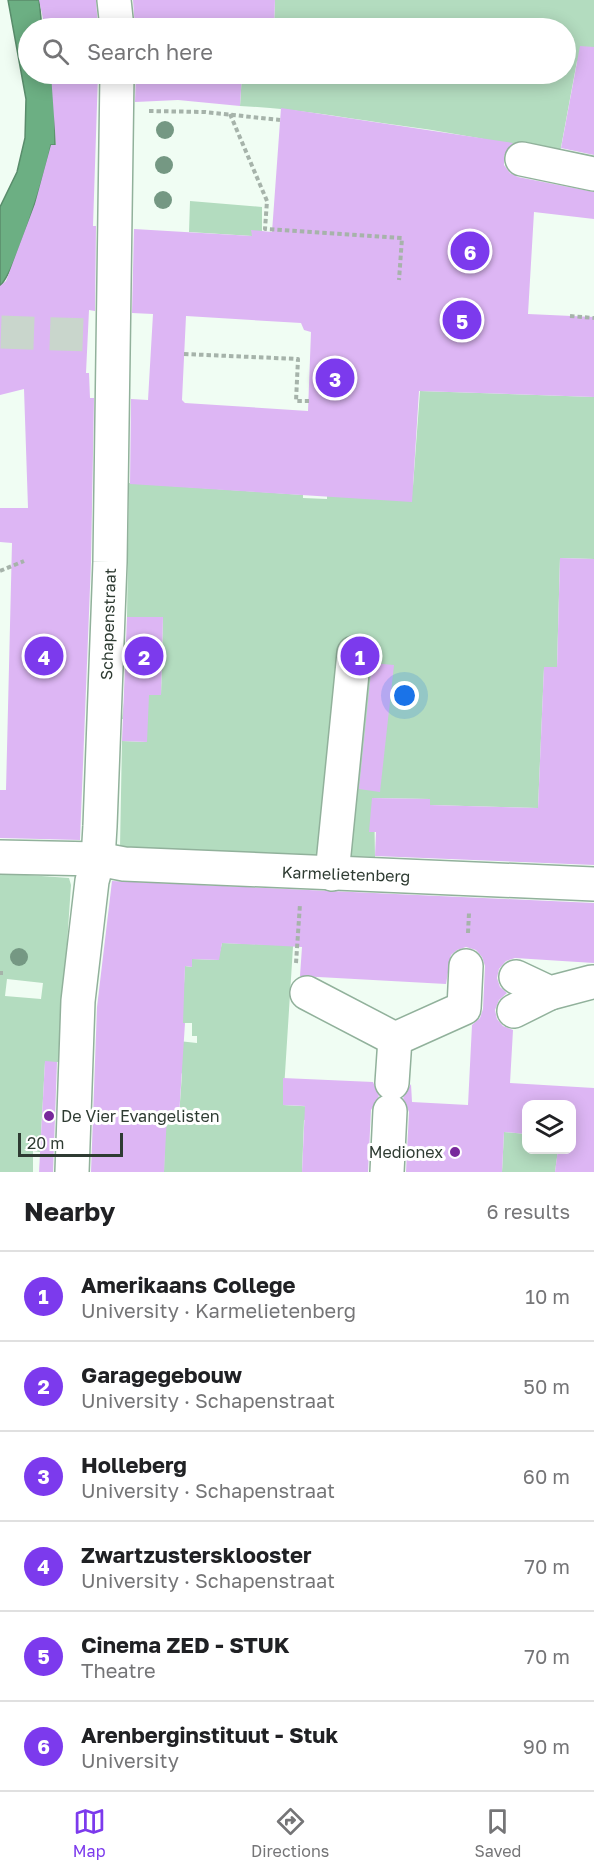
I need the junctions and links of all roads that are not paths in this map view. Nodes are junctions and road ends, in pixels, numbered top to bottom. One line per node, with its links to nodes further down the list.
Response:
1 (114, 0): 2 (street)
2 (116, 18)
3 (117, 84): 8 (street, Schapenstraat)
4 (522, 159): 5 (street)
5 (594, 174)
6 (354, 653): 9 (street)
7 (0, 857): 8 (street, Karmelietenberg)
8 (98, 859): 9 (street, Karmelietenberg); 18 (street, Schapenstraat)
9 (332, 873): 10 (street, Karmelietenberg)
10 (594, 884)
11 (466, 966): 17 (street)
12 (516, 977): 15 (street)
13 (592, 982): 15 (street)
14 (307, 993): 17 (street)
15 (550, 993): 16 (street)
16 (514, 1011)
17 (394, 1039): 19 (street)
18 (72, 1172)
19 (387, 1172)

